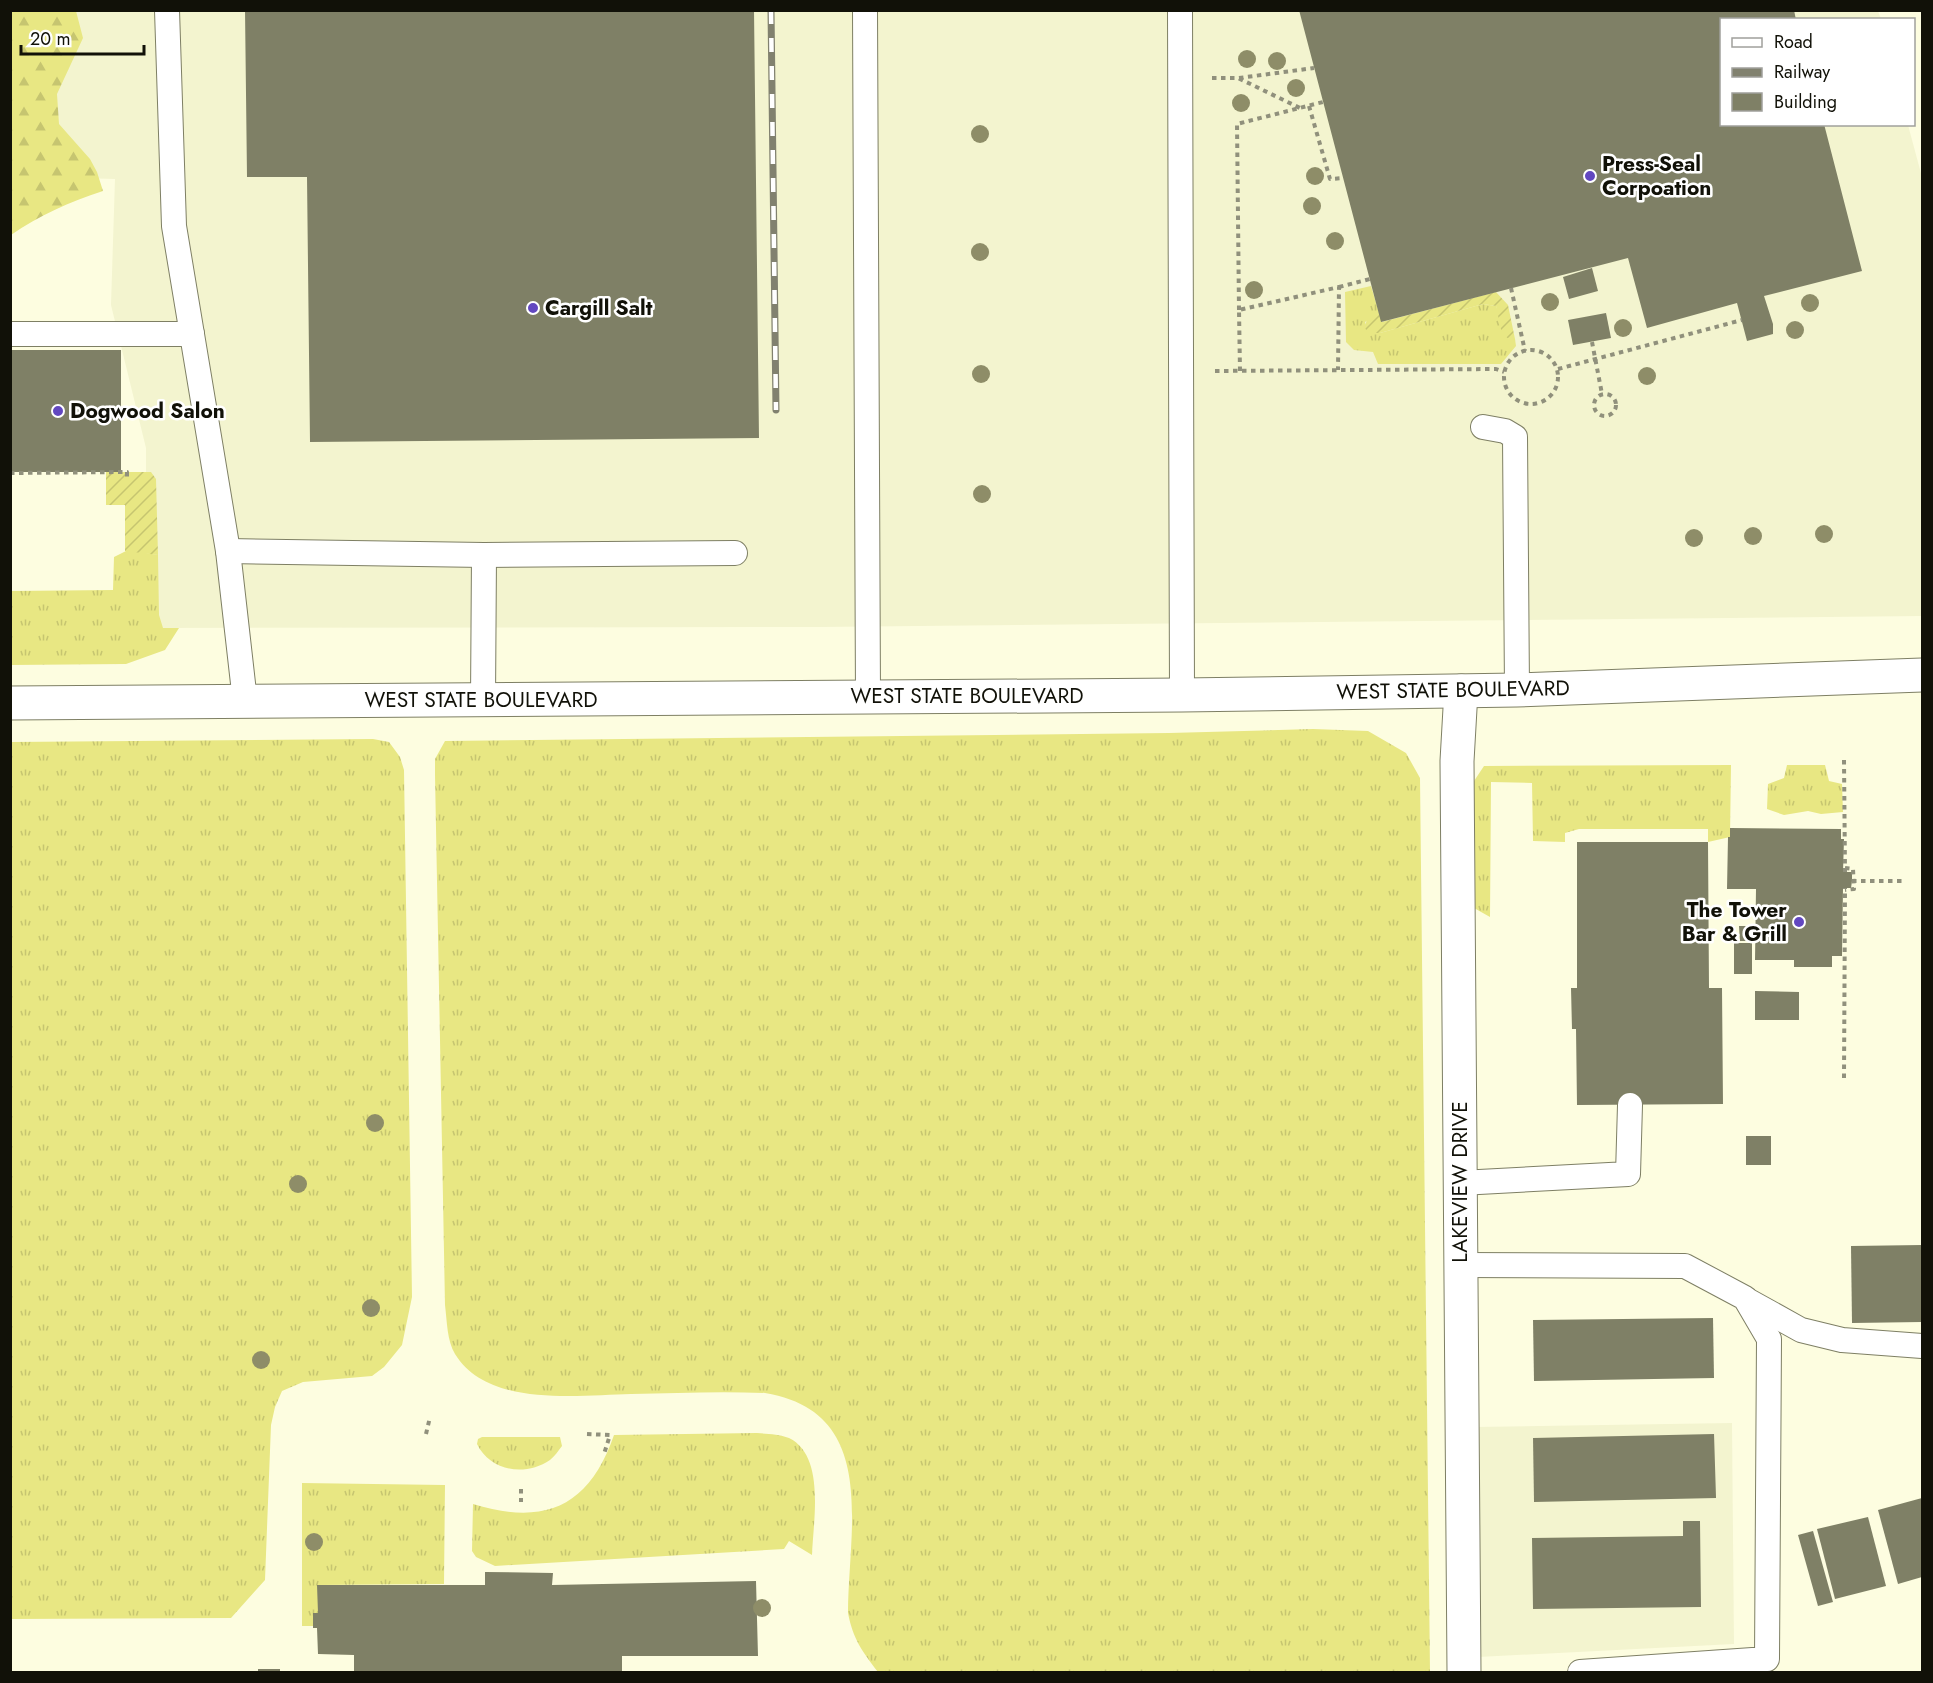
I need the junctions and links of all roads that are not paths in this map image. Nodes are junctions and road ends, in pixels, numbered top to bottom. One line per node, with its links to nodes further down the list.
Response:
1 (167, 10): 5 (lane)
2 (865, 10): 14 (lane)
3 (1180, 10): 13 (lane)
4 (10, 334): 5 (lane)
5 (192, 334): 7 (lane)
6 (1483, 427): 11 (lane)
7 (228, 551): 9 (lane); 16 (lane)
8 (735, 553): 9 (lane)
9 (484, 555): 15 (lane)
10 (1923, 675): 11 (main road, WEST STATE BOULEVARD)
11 (1517, 690): 12 (main road, WEST STATE BOULEVARD)
12 (1461, 691): 13 (main road, WEST STATE BOULEVARD); 19 (main road, LAKEVIEW DRIVE)
13 (1182, 695): 14 (main road, WEST STATE BOULEVARD)
14 (868, 696): 15 (main road, WEST STATE BOULEVARD)
15 (483, 700): 16 (main road, WEST STATE BOULEVARD)
16 (245, 701): 17 (main road, WEST STATE BOULEVARD)
17 (10, 703)
18 (1630, 1105): 19 (lane)
19 (1460, 1183): 20 (main road, LAKEVIEW DRIVE)
20 (1461, 1265): 21 (lane); 23 (main road, LAKEVIEW DRIVE)
21 (1745, 1298): 22 (lane); 24 (lane)
22 (1923, 1346)
23 (1464, 1672)
24 (1580, 1672)

